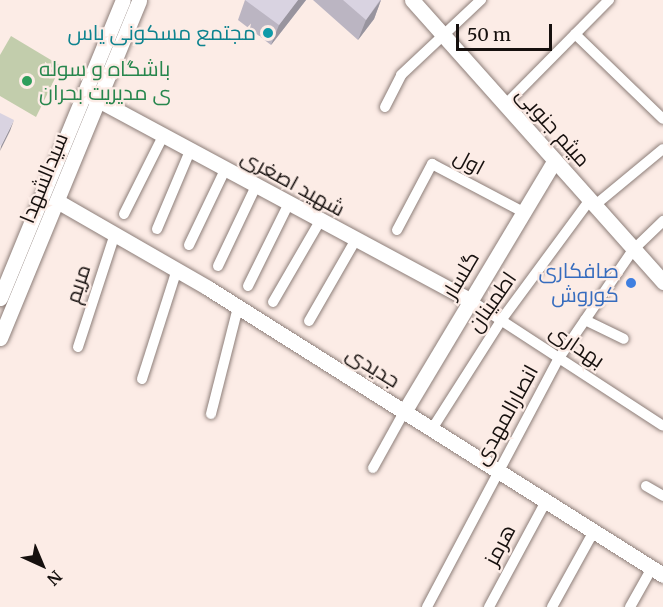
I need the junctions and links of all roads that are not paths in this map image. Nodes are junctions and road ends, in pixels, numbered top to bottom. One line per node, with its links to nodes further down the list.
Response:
1 (123, 0): 8 (street, سیدالشهدا)
2 (139, 0): 8 (street, سیدالشهدا)
3 (412, 0): 7 (street, میثم جنوبی)
4 (481, 0): 7 (street)
5 (609, 0): 6 (street)
6 (575, 34): 9 (street); 11 (street)
7 (444, 37): 9 (street, میثم جنوبی); 10 (street)
8 (92, 97): 12 (street, شهید اصغری); 18 (street, سیدالشهدا); 35 (street, سیدالشهدا)
9 (505, 105): 15 (street, میثم جنوبی)
10 (385, 108)
11 (663, 119)
12 (163, 136): 14 (street, شهید اصغری); 22 (street)
13 (663, 149): 19 (street, اطمینان)
14 (190, 151): 16 (street, شهید اصغری); 25 (street)
15 (554, 161): 19 (street, میثم جنوبی); 21 (street, گلسار)
16 (225, 170): 17 (street, شهید اصغری); 29 (street)
17 (256, 186): 20 (street, شهید اصغری); 31 (street)
18 (57, 201): 27 (street, جدیدی); 42 (street, سیدالشهدا)
19 (592, 203): 30 (street, میثم جنوبی); 39 (street, اطمینان)
20 (289, 204): 23 (street, شهید اصغری); 34 (street)
21 (523, 212): 26 (street, اول); 36 (street, گلسار)
22 (124, 214)
23 (320, 221): 28 (street, شهید اصغری); 37 (street)
24 (663, 221): 30 (street, انصارالمهدی)
25 (157, 229)
26 (397, 230)
27 (115, 234): 32 (street, جدیدی); 44 (street, مریم)
28 (355, 241): 36 (street, شهید اصغری); 41 (street)
29 (189, 245)
30 (633, 250): 33 (street, میثم جنوبی); 40 (street, انصارالمهدی)
31 (218, 266)
32 (177, 269): 38 (street, جدیدی); 46 (street)
33 (663, 282)
34 (248, 286)
35 (0, 298)
36 (470, 300): 39 (street, بهداری); 47 (street, گلسار)
37 (273, 302)
38 (238, 307): 47 (street, جدیدی); 48 (street)
39 (502, 320): 45 (street, بهداری); 50 (street, اطمینان)
40 (585, 320): 43 (street); 45 (street, انصارالمهدی)
41 (309, 321)
42 (0, 338)
43 (624, 339)
44 (78, 347)
45 (559, 358): 49 (street, بهداری); 52 (street, انصارالمهدی)
46 (142, 379)
47 (404, 412): 50 (street, جدیدی); 51 (street)
48 (211, 414)
49 (663, 426)
50 (432, 429): 52 (street, جدیدی)
51 (373, 468)
52 (498, 471): 55 (street, جدیدی); 58 (street, انصارالمهدی)
53 (646, 486): 54 (street)
54 (663, 496)
55 (546, 501): 56 (street, جدیدی); 59 (street, هرمز)
56 (594, 531): 57 (street, جدیدی); 60 (street)
57 (658, 571): 61 (street)
58 (427, 607)
59 (489, 607)
60 (552, 607)
61 (630, 607)

